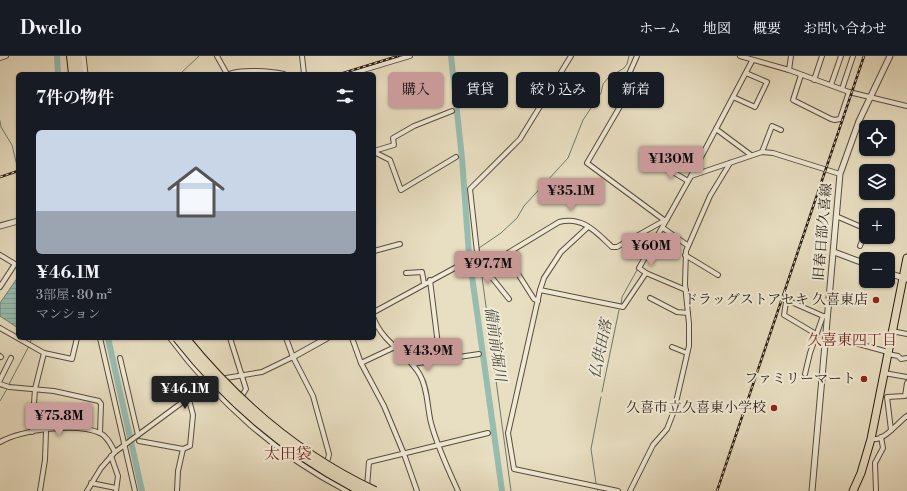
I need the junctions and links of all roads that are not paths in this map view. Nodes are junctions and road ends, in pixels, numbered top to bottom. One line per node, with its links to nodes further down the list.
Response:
1 (6, 56): 16 (street)
2 (72, 56): 19 (highway)
3 (77, 56): 20 (highway)
4 (83, 56): 21 (street)
5 (217, 56): 22 (street)
6 (302, 56): 25 (street)
7 (410, 56): 26 (street)
8 (572, 56): 66 (street)
9 (637, 56): 50 (street)
10 (740, 56): 17 (street)
11 (791, 56): 18 (street)
12 (822, 56): 29 (street)
13 (841, 56): 30 (street)
14 (854, 56): 31 (street)
15 (890, 56): 34 (street, 旧春日部久喜線)
16 (0, 58)
17 (752, 61): 18 (street); 27 (street)
18 (789, 70): 28 (street)
19 (73, 72)
20 (79, 72)
21 (85, 72)
22 (227, 72)
23 (235, 72): 24 (street)
24 (268, 72)
25 (304, 72)
26 (357, 72)
27 (746, 73): 33 (street); 33 (street)
28 (801, 75): 29 (street); 32 (street)
29 (814, 80): 30 (street)
30 (831, 85): 31 (street)
31 (842, 89): 32 (street)
32 (849, 92): 34 (street)
33 (733, 97): 37 (street)
34 (870, 97): 35 (street); 46 (street, 旧春日部久喜線)
35 (907, 106)
36 (452, 111): 39 (street)
37 (716, 129): 42 (street); 47 (street)
38 (781, 130): 40 (street)
39 (376, 151)
40 (762, 152): 42 (street); 46 (street)
41 (376, 153): 43 (street)
42 (751, 155): 44 (street)
43 (456, 157)
44 (730, 164): 47 (street); 57 (street)
45 (663, 166): 48 (street)
46 (840, 174): 49 (street, 旧春日部久喜線)
47 (691, 176): 48 (street)
48 (688, 181): 50 (street)
49 (836, 216): 54 (street); 59 (street, 旧春日部久喜線)
50 (665, 220): 53 (street); 55 (street)
51 (16, 222): 52 (street)
52 (0, 226)
53 (588, 227): 61 (street); 75 (street)
54 (859, 227)
55 (662, 228): 57 (street); 68 (street)
56 (400, 244): 58 (street)
57 (688, 245): 62 (street)
58 (376, 250)
59 (834, 252): 65 (street); 82 (street, 旧春日部久喜線)
60 (0, 255): 74 (street)
61 (506, 255): 64 (street); 79 (street)
62 (685, 255): 70 (street); 76 (street)
63 (907, 258): 71 (main road)
64 (483, 261): 66 (street); 78 (street)
65 (859, 261)
66 (478, 262): 72 (street)
67 (406, 273): 73 (street)
68 (646, 274): 75 (street); 76 (street)
69 (895, 275): 71 (street)
70 (718, 276)
71 (905, 279): 85 (main road)
72 (430, 280): 73 (street); 110 (street)
73 (424, 284): 80 (street)
74 (0, 287)
75 (540, 290): 79 (street)
76 (686, 290): 81 (street)
77 (650, 298): 81 (street)
78 (509, 299)
79 (538, 301): 160 (street)
80 (376, 311)
81 (688, 314): 103 (street)
82 (825, 316): 86 (street); 86 (street); 88 (street, 旧春日部久喜線)
83 (376, 322): 100 (street)
84 (0, 328): 89 (street)
85 (892, 331): 87 (street); 104 (main road)
86 (816, 334): 114 (street)
87 (907, 334)
88 (826, 335): 104 (street); 162 (street, 旧春日部久喜線)
89 (16, 337)
90 (21, 340): 102 (street)
91 (77, 340): 102 (street)
92 (100, 340): 139 (street)
93 (172, 340): 118 (street)
94 (179, 340): 155 (highway, bridge)
95 (187, 340): 157 (highway, bridge)
96 (231, 340): 115 (street)
97 (287, 340): 106 (street)
98 (323, 340): 106 (street)
99 (353, 340): 111 (street)
100 (395, 347): 111 (street); 112 (street)
101 (672, 347): 103 (street)
102 (44, 353): 121 (street)
103 (687, 353): 161 (street)
104 (888, 353): 109 (street); 113 (main road)
105 (479, 354): 110 (street)
106 (293, 357): 115 (street); 145 (street)
107 (11, 358): 117 (street)
108 (120, 358): 134 (street)
109 (907, 358)
110 (440, 361): 112 (street)
111 (361, 363): 143 (street)
112 (412, 364): 140 (street)
113 (884, 373): 116 (street); 124 (main road)
114 (805, 374)
115 (241, 376): 118 (street); 122 (street)
116 (907, 377)
117 (0, 380)
118 (207, 382): 123 (street); 128 (street)
119 (907, 383): 125 (street)
120 (0, 384): 121 (street)
121 (35, 389): 131 (street); 132 (street)
122 (243, 394)
123 (188, 396): 134 (street); 141 (street)
124 (879, 398): 125 (street); 136 (main road)
125 (887, 400): 129 (street)
126 (258, 409): 128 (street)
127 (907, 416): 129 (street)
128 (247, 421): 149 (street)
129 (891, 430): 135 (street)
130 (46, 431): 131 (street); 132 (street); 150 (street)
131 (32, 432): 138 (street)
132 (100, 433): 142 (street)
133 (488, 433): 140 (street)
134 (138, 435): 139 (street)
135 (881, 437): 136 (street); 164 (street)
136 (870, 439): 163 (main road)
137 (139, 441): 141 (street)
138 (0, 442)
139 (124, 444): 142 (street); 152 (street)
140 (439, 445): 143 (street); 159 (street)
141 (183, 449): 153 (street)
142 (115, 452): 144 (street)
143 (404, 454): 156 (street); 158 (street)
144 (111, 456): 147 (street); 148 (street)
145 (328, 460)
146 (335, 464): 149 (street)
147 (91, 483): 148 (street); 151 (street)
148 (116, 489)
149 (340, 489): 154 (street)
150 (40, 491)
151 (87, 491)
152 (135, 491)
153 (177, 491)
154 (347, 491)
155 (361, 491)
156 (367, 491)
157 (375, 491)
158 (417, 491)
159 (458, 491)
160 (618, 491)
161 (630, 491)
162 (812, 491)
163 (852, 491)
164 (876, 491)

